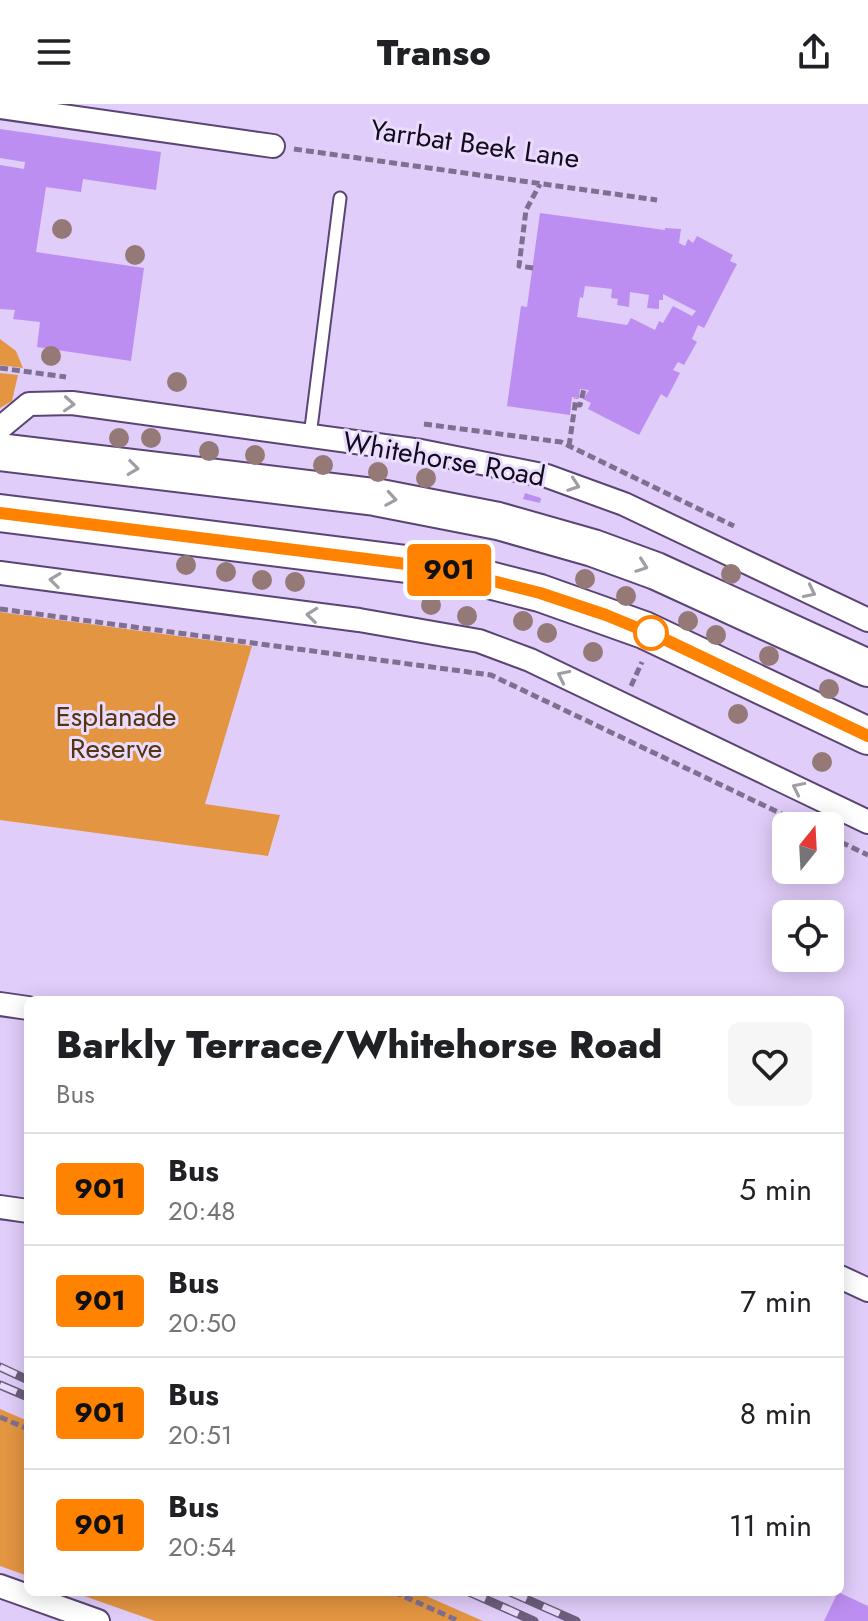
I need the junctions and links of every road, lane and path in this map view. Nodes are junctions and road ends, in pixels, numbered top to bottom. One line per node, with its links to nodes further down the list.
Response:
1 (0, 107): 2 (street)
2 (273, 146): 3 (path, Yarrbat Beek Lane)
3 (540, 184): 5 (path, Yarrbat Beek Lane); 6 (path)
4 (340, 198): 9 (lane)
5 (657, 200)
6 (533, 268)
7 (584, 389): 10 (path)
8 (0, 428): 9 (street, Whitehorse Road, one-way to 9)
9 (310, 436): 15 (street, Whitehorse Road, one-way to 15)
10 (569, 446)
11 (0, 452): 17 (highway, Whitehorse Road, one-way to 17)
12 (0, 513): 19 (highway)
13 (0, 573): 21 (street, one-way to 13)
14 (0, 609): 20 (path)
15 (868, 620)
16 (644, 658): 18 (path)
17 (868, 668)
18 (627, 694)
19 (868, 736)
20 (778, 812)
21 (868, 822)
22 (844, 844): 23 (path)
23 (868, 855)
24 (0, 1004): 25 (street)
25 (24, 1007)
26 (0, 1207): 27 (street)
27 (24, 1210)
28 (844, 1279): 29 (street)
29 (868, 1290)
30 (0, 1417): 31 (path)
31 (24, 1427)
32 (0, 1586): 33 (street)
33 (24, 1595)
34 (28, 1596): 36 (street)
35 (403, 1596): 37 (path)
36 (98, 1621)
37 (459, 1621)

